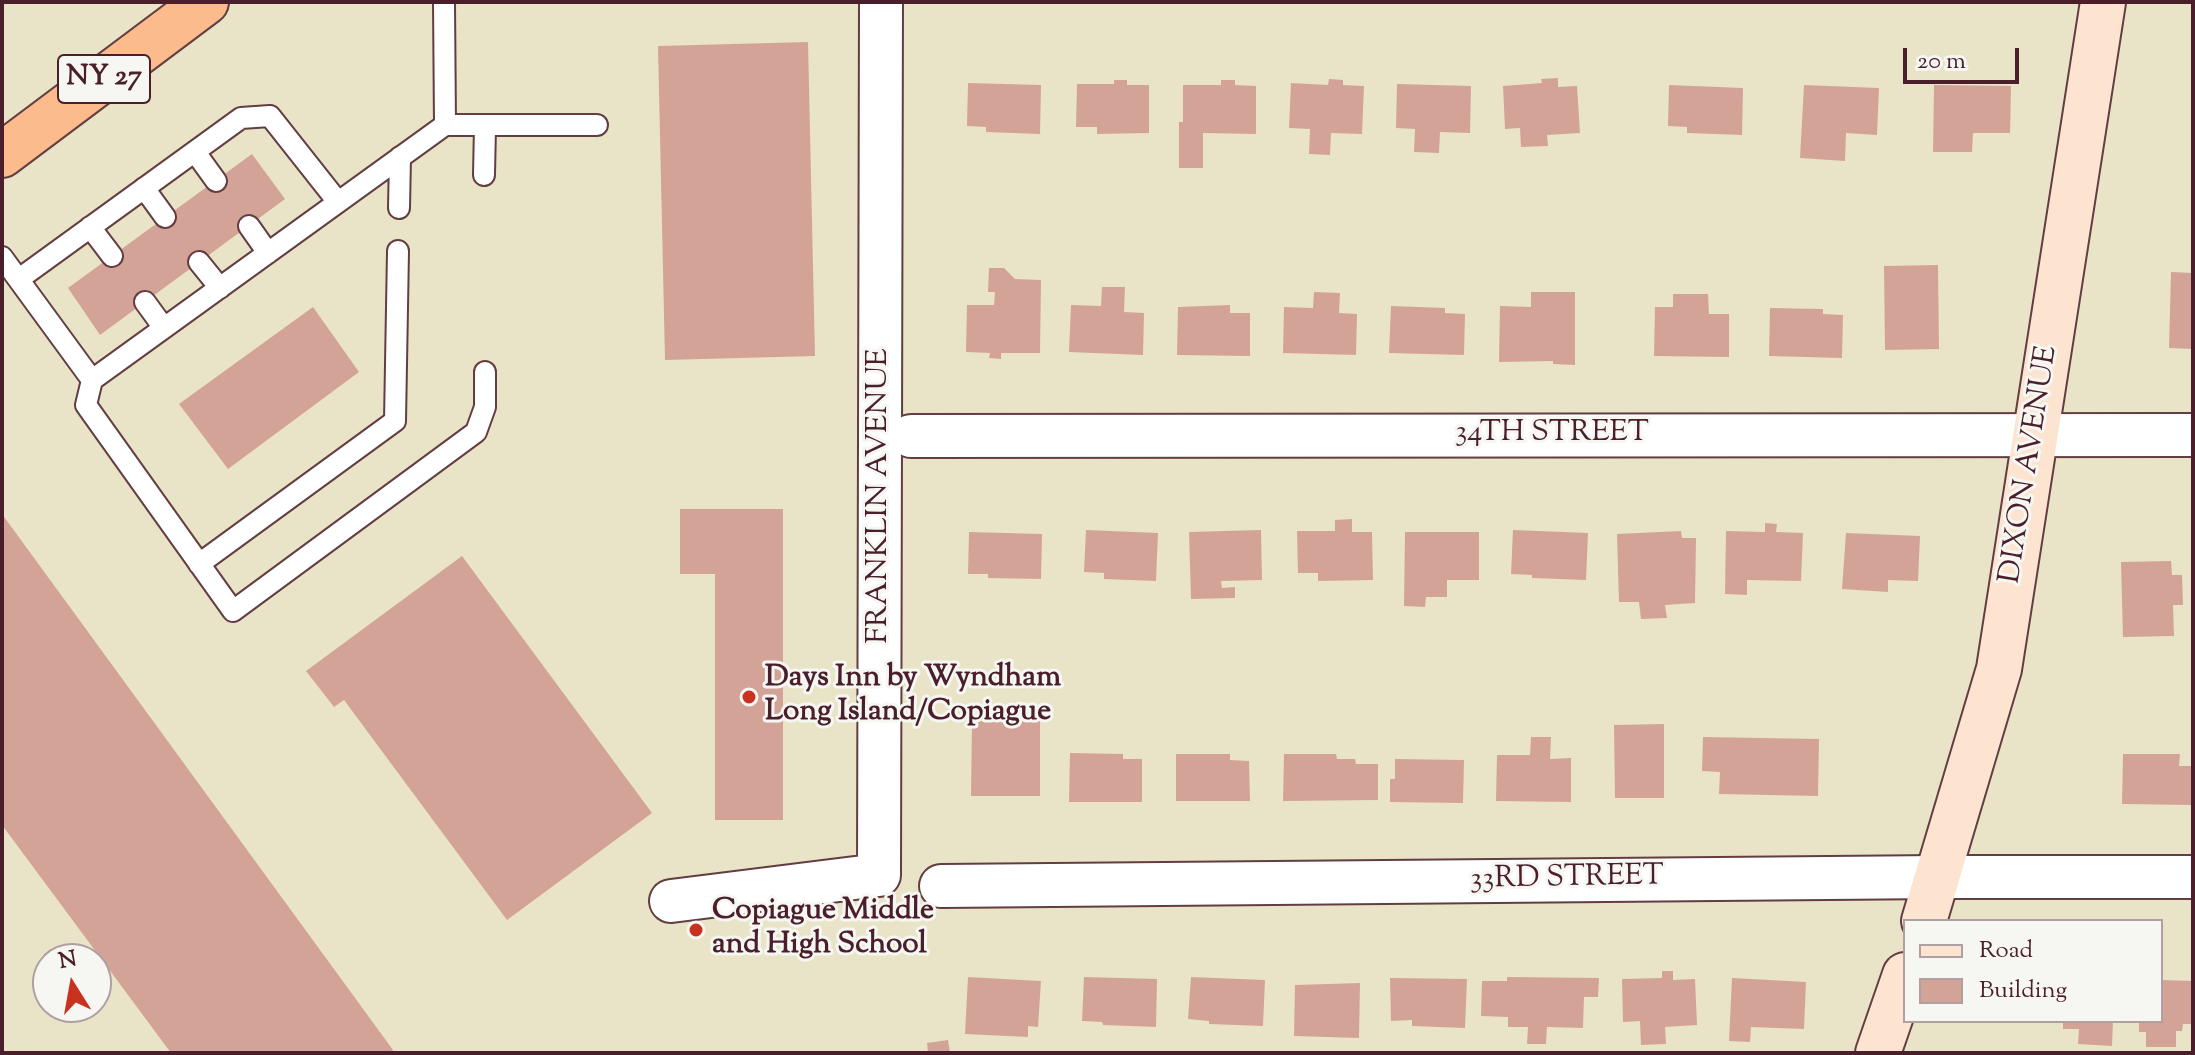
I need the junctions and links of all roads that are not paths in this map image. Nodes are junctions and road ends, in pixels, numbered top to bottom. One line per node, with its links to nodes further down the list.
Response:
1 (206, 2): 9 (highway, NY 27)
2 (444, 2): 5 (lane)
3 (881, 2): 37 (street, FRANKLIN AVENUE)
4 (2103, 2): 30 (main road, DIXON AVENUE)
5 (445, 125): 7 (lane); 10 (lane)
6 (597, 125): 7 (lane)
7 (485, 126): 11 (lane)
8 (195, 152): 12 (lane); 13 (lane); 14 (lane)
9 (2, 155)
10 (400, 157): 14 (lane); 15 (lane)
11 (484, 175)
12 (216, 181)
13 (144, 188): 16 (lane); 18 (lane)
14 (338, 202): 20 (lane)
15 (399, 208)
16 (165, 217)
17 (249, 226): 20 (lane)
18 (90, 227): 21 (lane); 24 (lane)
19 (398, 251): 33 (lane)
20 (268, 253): 25 (lane)
21 (112, 256)
22 (2, 257): 24 (lane)
23 (199, 262): 25 (lane)
24 (19, 279): 29 (lane)
25 (220, 288): 27 (lane)
26 (145, 302): 27 (lane)
27 (164, 328): 29 (lane)
28 (485, 372): 33 (lane)
29 (92, 380): 33 (lane)
30 (2035, 435): 31 (street, 34TH STREET); 32 (street, 34TH STREET); 34 (main road, DIXON AVENUE)
31 (2193, 435)
32 (911, 436)
33 (199, 564)
34 (1939, 877): 35 (street, 33RD STREET); 36 (street, 33RD STREET); 38 (main road, DIXON AVENUE)
35 (2193, 877)
36 (941, 886)
37 (671, 901)
38 (1925, 919)
39 (1903, 981): 40 (main road)
40 (1878, 1053)

